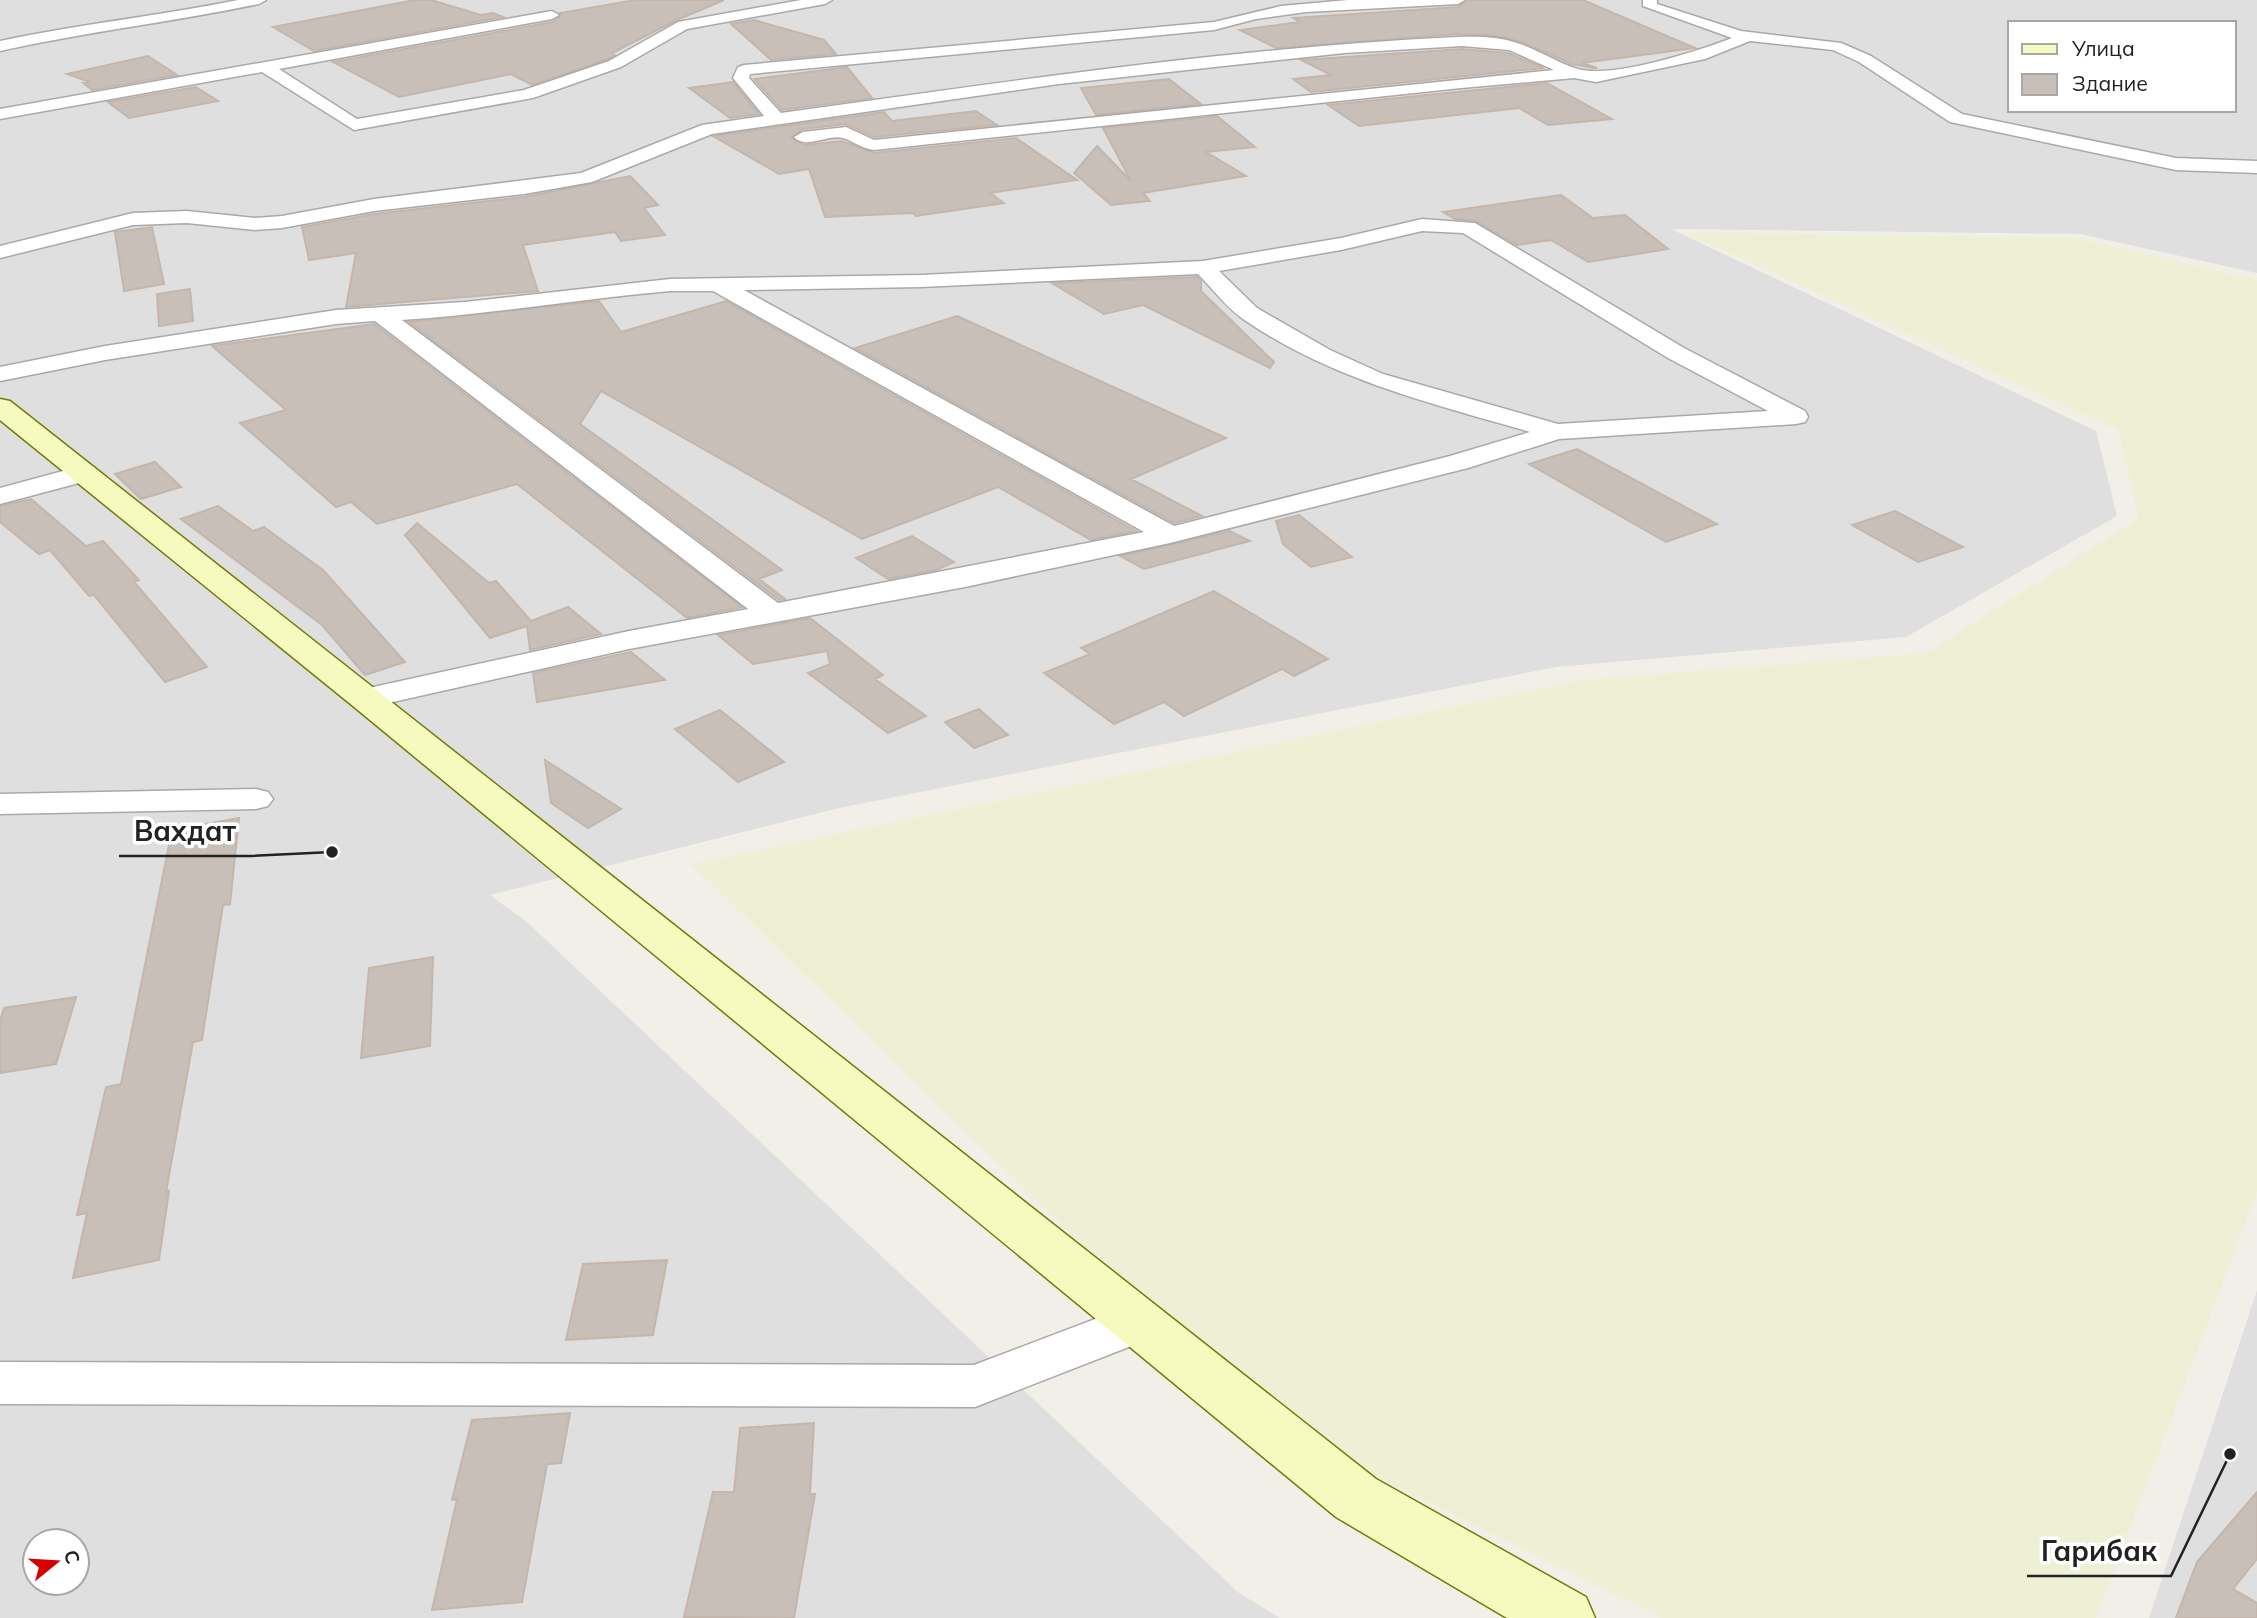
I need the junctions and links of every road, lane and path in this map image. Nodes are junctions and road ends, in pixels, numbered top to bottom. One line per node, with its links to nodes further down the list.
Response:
1 (258, 0): 5 (street)
2 (825, 0): 10 (street)
3 (1458, 0): 13 (street)
4 (1650, 0): 7 (street)
5 (186, 15): 8 (street); 9 (street)
6 (551, 15): 10 (street)
7 (1748, 36): 11 (street); 17 (street)
8 (0, 46)
9 (50, 52)
10 (267, 68): 12 (street)
11 (1574, 73): 13 (street); 14 (street)
12 (0, 114)
13 (775, 119): 16 (street)
14 (780, 139)
15 (689, 155): 16 (street)
16 (617, 167): 18 (street)
17 (2257, 167)
18 (0, 251)
19 (1203, 267): 20 (street); 24 (street); 24 (street)
20 (716, 284): 21 (street); 27 (street)
21 (380, 314): 22 (street); 28 (street)
22 (0, 374)
23 (0, 407): 25 (street)
24 (1557, 432): 27 (street)
25 (85, 474): 26 (street); 29 (street)
26 (0, 496)
27 (1170, 535): 28 (street)
28 (772, 614): 29 (street)
29 (366, 698): 32 (street)
30 (256, 799): 31 (street)
31 (0, 804)
32 (1140, 1322): 33 (street); 34 (street)
33 (0, 1383)
34 (1564, 1618)

